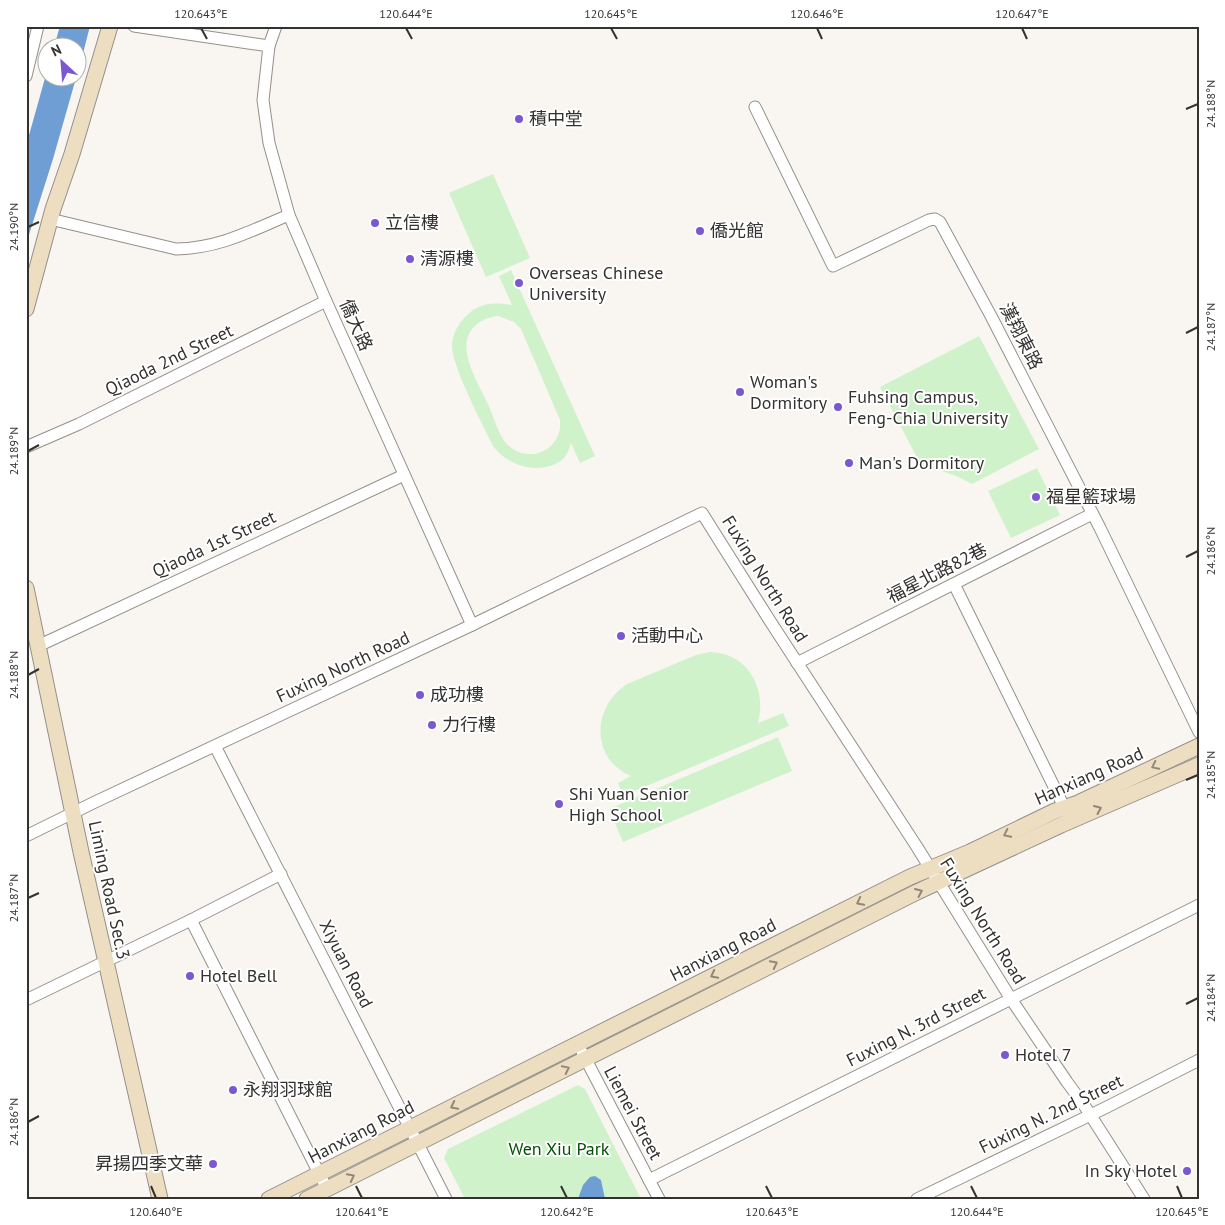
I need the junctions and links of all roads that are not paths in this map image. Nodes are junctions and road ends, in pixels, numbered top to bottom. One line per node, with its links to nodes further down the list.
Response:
1 (38, 26): 6 (street)
2 (110, 26): 9 (street)
3 (134, 26): 5 (street)
4 (276, 26): 5 (street, 僑大路)
5 (269, 46): 8 (street, 僑大路)
6 (26, 76)
7 (755, 107): 14 (street, 漢翔東路)
8 (289, 215): 9 (street); 10 (street, 僑大路)
9 (50, 219): 11 (street)
10 (326, 302): 12 (street, Qiaoda 2nd Street); 13 (street, 僑大路)
11 (26, 309)
12 (26, 447)
13 (404, 475): 17 (street, 僑大路); 18 (street, Qiaoda 1st Street)
14 (1092, 514): 15 (street, 福星北路82巷); 20 (street, 漢翔東路)
15 (954, 584): 19 (street, 福星北路82巷); 24 (street)
16 (26, 588): 18 (street, Liming Road Sec.3)
17 (472, 625): 19 (street, Fuxing North Road); 21 (street, Fuxing North Road)
18 (38, 646): 25 (street, Liming Road Sec.3)
19 (797, 663): 28 (street, Fuxing North Road)
20 (1199, 732)
21 (215, 746): 25 (street, Fuxing North Road); 29 (street, Xiyuan Road)
22 (1199, 746): 24 (street, Hanxiang Road, one-way to 24)
23 (1199, 765): 26 (street, Hanxiang Road, one-way to 23)
24 (1064, 807): 26 (street); 28 (street, Hanxiang Road, one-way to 28)
25 (74, 814): 27 (street, Fuxing North Road); 33 (street, Liming Road Sec.3)
26 (1072, 821): 30 (street, Hanxiang Road)
27 (26, 836)
28 (930, 868): 30 (street, Fuxing North Road); 36 (street, Hanxiang Road, one-way to 36)
29 (281, 874): 32 (street); 40 (street, Xiyuan Road)
30 (939, 883): 34 (street, Fuxing North Road); 37 (street, Hanxiang Road, one-way to 30)
31 (1199, 904): 34 (street, Fuxing N. 3rd Street)
32 (191, 920): 33 (street); 42 (street)
33 (106, 961): 35 (street); 45 (street, Liming Road Sec.3)
34 (1011, 999): 39 (street, Fuxing North Road); 43 (street, Fuxing N. 3rd Street)
35 (26, 1000)
36 (579, 1043): 37 (street, Liemei Street); 40 (street, Hanxiang Road, one-way to 40)
37 (585, 1059): 41 (street, Hanxiang Road, one-way to 37); 43 (street, Liemei Street)
38 (1199, 1060): 39 (street, Fuxing N. 2nd Street)
39 (1090, 1115): 50 (street, Fuxing N. 2nd Street); 51 (street, Fuxing North Road)
40 (410, 1128): 41 (street, Xiyuan Road); 42 (street, Hanxiang Road)
41 (418, 1143): 44 (street, Hanxiang Road, one-way to 41); 48 (street, Xiyuan Road)
42 (320, 1173): 44 (street); 46 (street, Hanxiang Road)
43 (649, 1180): 49 (street, Liemei Street)
44 (327, 1189): 47 (street, Hanxiang Road)
45 (160, 1199)
46 (269, 1199)
47 (307, 1199)
48 (446, 1199)
49 (659, 1199)
50 (917, 1199)
51 (1144, 1199)

